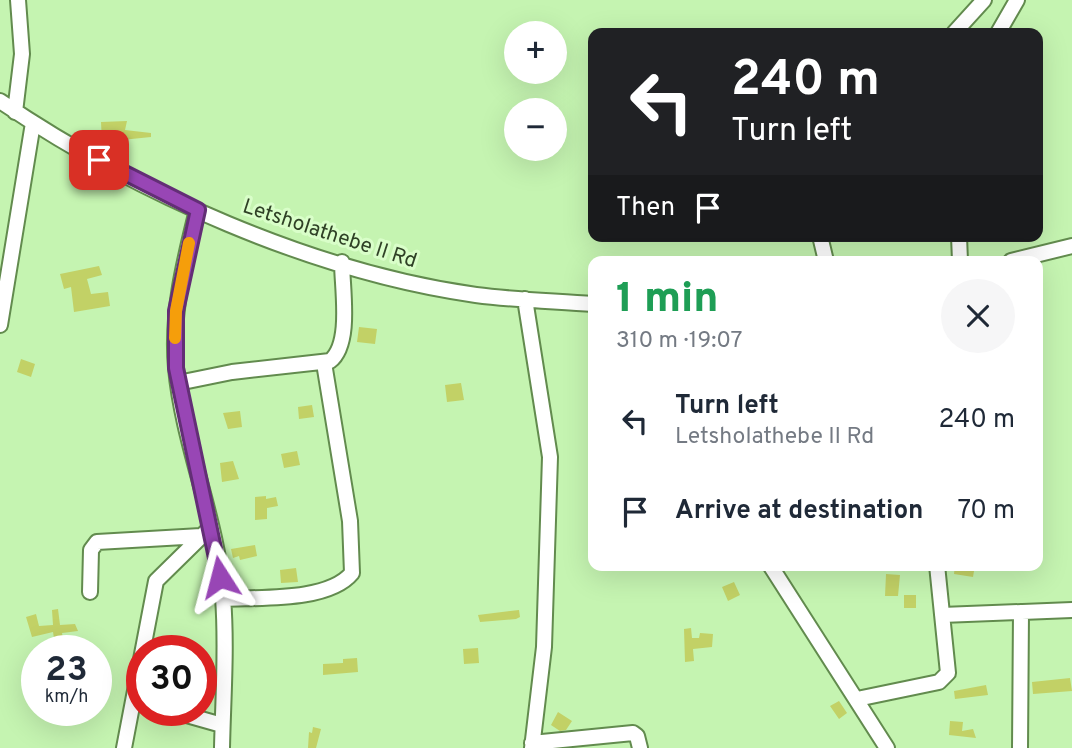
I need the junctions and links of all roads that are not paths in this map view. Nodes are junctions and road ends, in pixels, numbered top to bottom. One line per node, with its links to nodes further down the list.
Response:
1 (18, 0): 7 (street)
2 (985, 0): 4 (street)
3 (1017, 0): 5 (street)
4 (959, 28)
5 (1001, 28)
6 (0, 101): 7 (street, Letsholathebe II Rd)
7 (15, 111): 8 (street, Letsholathebe II Rd)
8 (33, 123): 9 (street, Letsholathebe II Rd); 15 (street)
9 (198, 210): 12 (street, Letsholathebe II Rd); 17 (street)
10 (1072, 246): 11 (street)
11 (1031, 256)
12 (342, 262): 13 (street, Letsholathebe II Rd); 16 (street)
13 (525, 299): 14 (street, Letsholathebe II Rd); 31 (street)
14 (588, 304)
15 (0, 325)
16 (324, 363): 17 (street); 22 (street)
17 (178, 383): 18 (street)
18 (206, 531): 21 (street); 22 (street); 26 (street)
19 (774, 571): 27 (street)
20 (938, 571): 25 (street)
21 (90, 592)
22 (223, 599): 29 (street)
23 (1072, 610): 24 (street)
24 (1021, 612): 25 (street); 36 (street)
25 (942, 615): 27 (street)
26 (148, 635)
27 (857, 699): 35 (street)
28 (217, 723): 29 (street)
29 (222, 724): 33 (street)
30 (130, 726): 32 (street)
31 (530, 744): 34 (street)
32 (124, 748)
33 (222, 748)
34 (640, 748)
35 (887, 748)
36 (1020, 748)

